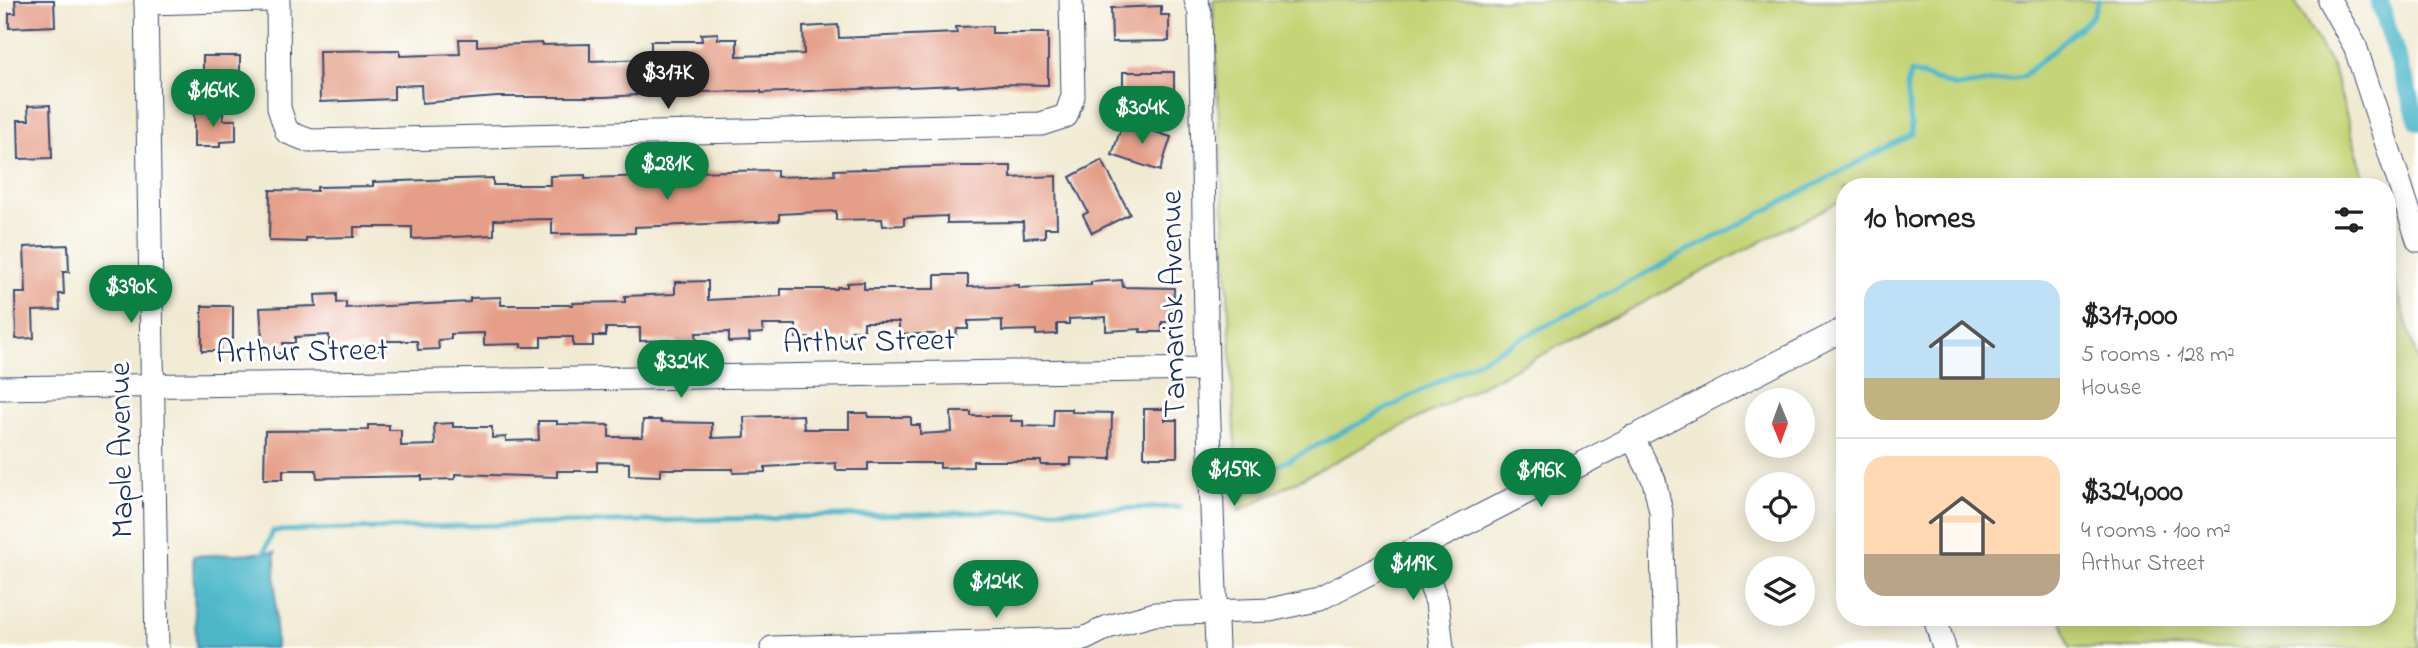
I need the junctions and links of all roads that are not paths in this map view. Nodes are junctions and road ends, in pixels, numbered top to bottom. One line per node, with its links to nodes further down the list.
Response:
1 (268, 0): 6 (street)
2 (278, 0): 3 (street)
3 (1071, 0)
4 (1196, 0): 9 (street, Tamarisk Avenue)
5 (2329, 0): 7 (street)
6 (146, 2): 11 (street, Maple Avenue)
7 (2418, 240)
8 (1836, 333): 12 (street)
9 (1207, 369): 11 (street, Arthur Street); 14 (street, Tamarisk Avenue)
10 (0, 388): 11 (street, Arthur Street)
11 (154, 388): 17 (street, Maple Avenue)
12 (1632, 437): 13 (street); 21 (street)
13 (1416, 549): 14 (street); 20 (street)
14 (1216, 612): 16 (street); 19 (street, Tamarisk Avenue)
15 (1937, 626): 22 (street)
16 (1084, 644): 18 (street)
17 (157, 648)
18 (772, 648)
19 (1217, 648)
20 (1442, 648)
21 (1665, 648)
22 (1944, 648)

